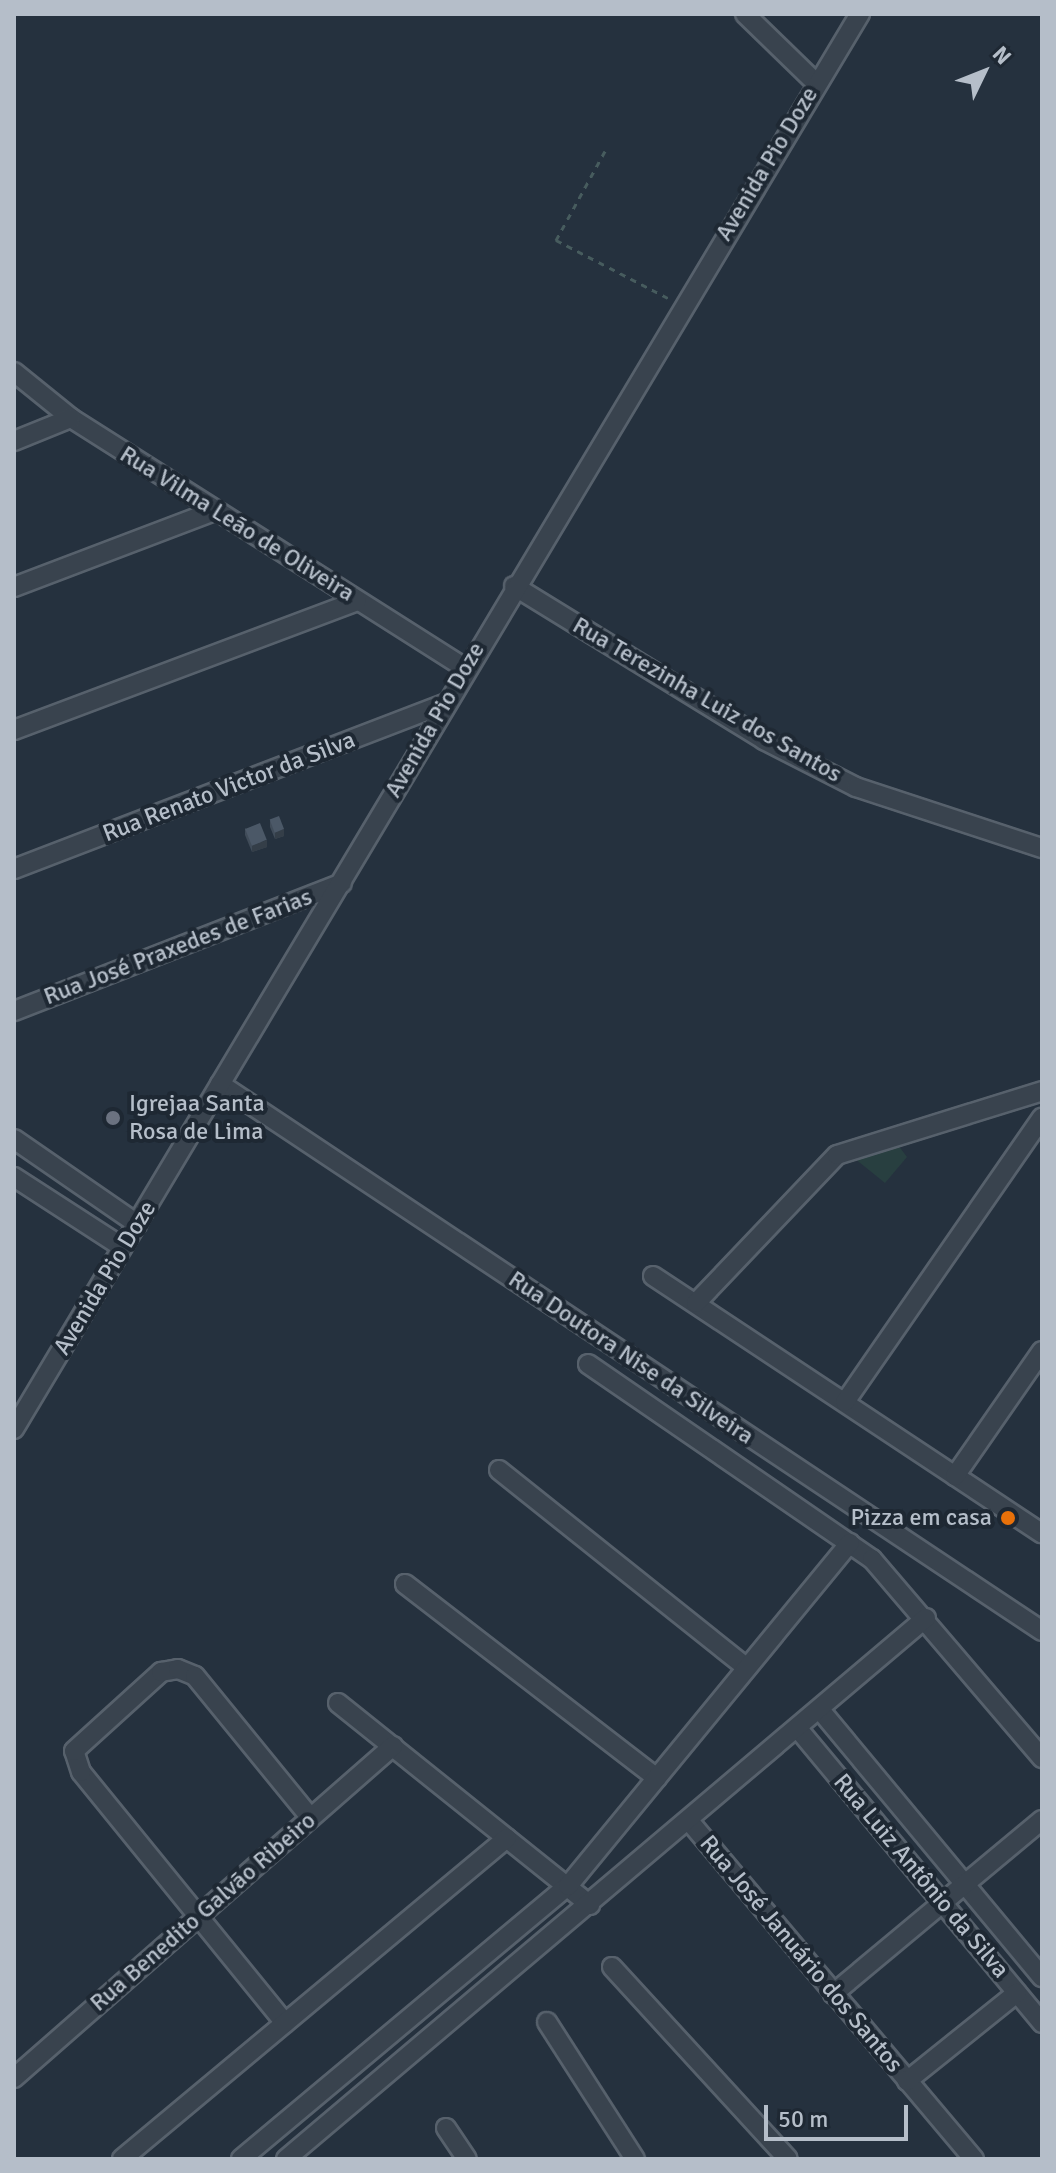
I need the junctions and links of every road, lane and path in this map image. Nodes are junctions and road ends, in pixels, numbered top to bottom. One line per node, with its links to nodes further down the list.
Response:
1 (745, 14): 3 (street)
2 (860, 14): 3 (street, Avenida Pio Doze)
3 (816, 83): 5 (street, Avenida Pio Doze)
4 (605, 151): 5 (path)
5 (682, 305): 10 (street, Avenida Pio Doze)
6 (14, 372): 7 (street, Rua Vilma Leão de Oliveira)
7 (71, 418): 8 (street); 9 (street, Rua Vilma Leão de Oliveira)
8 (14, 441)
9 (214, 511): 11 (street); 12 (street, Rua Vilma Leão de Oliveira)
10 (514, 586): 13 (street, Avenida Pio Doze); 16 (street, Rua Terezinha Luiz dos Santos)
11 (14, 587)
12 (357, 601): 13 (street, Rua Vilma Leão de Oliveira); 15 (street)
13 (465, 668): 14 (street, Avenida Pio Doze)
14 (444, 704): 17 (street, Rua Renato Victor da Silva); 18 (street, Avenida Pio Doze)
15 (14, 730)
16 (1042, 848)
17 (14, 869)
18 (342, 883): 19 (street, Rua José Praxedes de Farias); 20 (street, Avenida Pio Doze)
19 (14, 1011)
20 (220, 1084): 25 (street, Avenida Pio Doze); 39 (street, Rua Doutora Nise da Silveira)
21 (1042, 1091): 28 (street)
22 (1042, 1117): 31 (street)
23 (14, 1142): 25 (street)
24 (14, 1177): 26 (street)
25 (137, 1224): 26 (street, Avenida Pio Doze)
26 (122, 1247): 32 (street, Avenida Pio Doze)
27 (653, 1276): 28 (street)
28 (696, 1303): 31 (street)
29 (1042, 1351): 34 (street)
30 (588, 1364): 36 (street)
31 (845, 1402): 34 (street)
32 (15, 1424)
33 (499, 1470): 40 (street)
34 (955, 1476): 35 (street)
35 (1042, 1533)
36 (850, 1543): 38 (street); 40 (street)
37 (405, 1584): 46 (street)
38 (926, 1618): 42 (street); 45 (street)
39 (1042, 1631)
40 (747, 1668): 46 (street)
41 (338, 1703): 44 (street)
42 (821, 1711): 43 (street); 51 (street, Rua Luiz Antônio da Silva)
43 (799, 1730): 49 (street); 53 (street, Rua Luiz Antônio da Silva)
44 (393, 1746): 47 (street, Rua Benedito Galvão Ribeiro); 50 (street)
45 (1042, 1758)
46 (657, 1778): 52 (street)
47 (311, 1818): 55 (street, Rua Benedito Galvão Ribeiro); 55 (street)
48 (1042, 1820): 51 (street)
49 (690, 1822): 54 (street); 59 (street, Rua José Januário dos Santos)
50 (507, 1838): 52 (street); 61 (street)
51 (966, 1882): 53 (street); 57 (street, Rua Luiz Antônio da Silva)
52 (568, 1886): 54 (street); 65 (street)
53 (944, 1900): 58 (street, Rua Luiz Antônio da Silva); 59 (street)
54 (590, 1905): 66 (street)
55 (199, 1916): 61 (street); 63 (street, Rua Benedito Galvão Ribeiro)
56 (612, 1967): 73 (street)
57 (1042, 1977)
58 (1017, 1993): 62 (street, Rua Luiz Antônio da Silva); 64 (street)
59 (833, 1994): 64 (street, Rua José Januário dos Santos)
60 (547, 2022): 72 (street)
61 (285, 2023): 68 (street)
62 (1042, 2023)
63 (14, 2078)
64 (907, 2081): 74 (street, Rua José Januário dos Santos)
65 (315, 2099): 66 (street); 69 (street)
66 (334, 2119): 70 (street)
67 (446, 2128): 71 (street)
68 (122, 2159)
69 (241, 2159)
70 (286, 2159)
71 (467, 2159)
72 (635, 2159)
73 (788, 2159)
74 (974, 2159)

